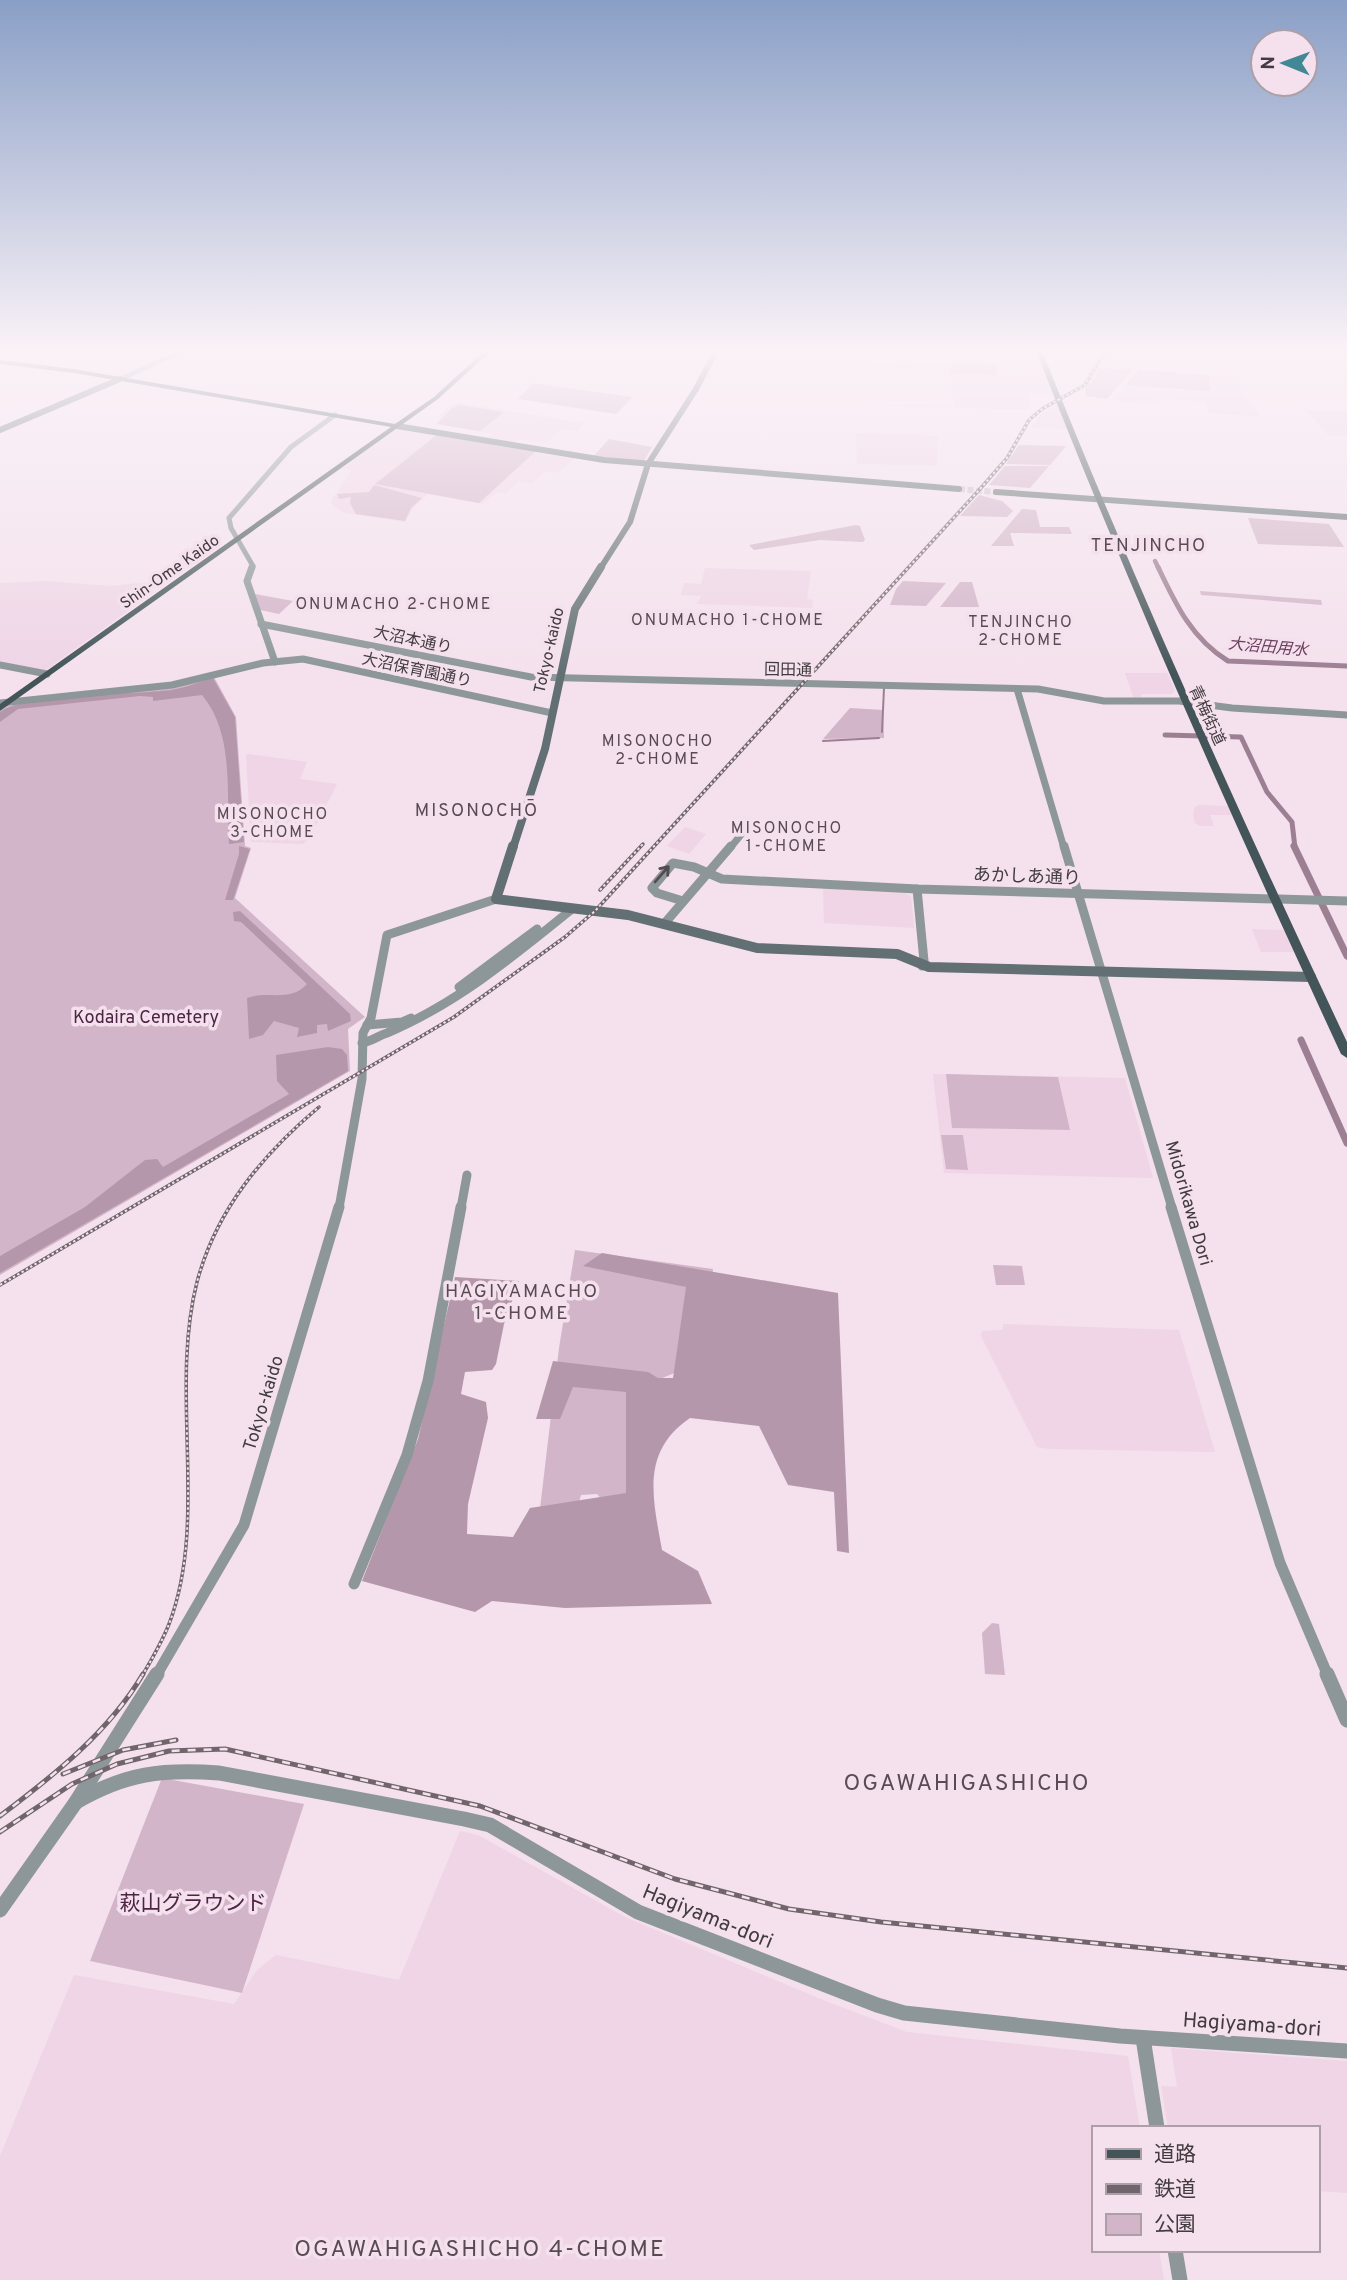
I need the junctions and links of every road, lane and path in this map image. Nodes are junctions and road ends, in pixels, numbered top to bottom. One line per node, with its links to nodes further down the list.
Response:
1 (281, 459): 11 (street)
2 (350, 459): 11 (main road, Shin-Ome Kaido)
3 (601, 459): 6 (main road)
4 (651, 459): 6 (main road, Tokyo-kaido)
5 (1082, 459): 9 (main road, 青梅街道)
6 (648, 464): 7 (main road); 16 (main road, Tokyo-kaido)
7 (959, 489)
8 (996, 492): 9 (main road)
9 (1097, 499): 10 (main road); 18 (main road, 青梅街道)
10 (1347, 517)
11 (238, 539): 12 (street); 15 (main road, Shin-Ome Kaido)
12 (261, 624): 13 (street); 16 (street, 大沼本通り)
13 (275, 662): 19 (street, 大沼保育園通り); 20 (street, 大沼保育園通り)
14 (0, 665): 15 (street)
15 (47, 674): 19 (main road, Shin-Ome Kaido)
16 (559, 678): 17 (street, 回田通); 20 (main road, Tokyo-kaido)
17 (1017, 689): 18 (street, 回田通); 25 (street, Midorikawa Dori)
18 (1184, 702): 21 (street, 回田通); 27 (main road, 青梅街道)
19 (2, 704)
20 (552, 713): 26 (main road, Tokyo-kaido)
21 (1347, 715)
22 (750, 824): 23 (street)
23 (706, 874): 24 (street, あかしあ通り); 28 (street); 28 (street, あかしあ通り, one-way to 23)
24 (917, 889): 25 (street, あかしあ通り); 32 (street)
25 (1079, 893): 27 (street, あかしあ通り); 33 (street, Midorikawa Dori)
26 (496, 899): 30 (main road); 35 (street, Tokyo-kaido)
27 (1276, 899): 29 (street, あかしあ通り); 34 (main road, 青梅街道)
28 (683, 901): 31 (street)
29 (1347, 901)
30 (567, 909): 31 (main road); 35 (street); 36 (street)
31 (664, 924): 32 (main road)
32 (922, 966): 33 (main road)
33 (1102, 972): 34 (main road); 40 (street, Midorikawa Dori)
34 (1311, 976): 37 (main road, 青梅街道)
35 (367, 1025): 36 (street, Tokyo-kaido)
36 (362, 1043): 41 (street, Tokyo-kaido)
37 (1347, 1054)
38 (467, 1175): 39 (street)
39 (354, 1584)
40 (1347, 1720)
41 (76, 1802): 42 (street, Tokyo-kaido); 43 (street, Hagiyama-dori)
42 (0, 1910)
43 (1143, 2038): 44 (street, Hagiyama-dori); 45 (street)
44 (1347, 2051)
45 (1157, 2126)
46 (1175, 2252): 47 (street)
47 (1180, 2280)

